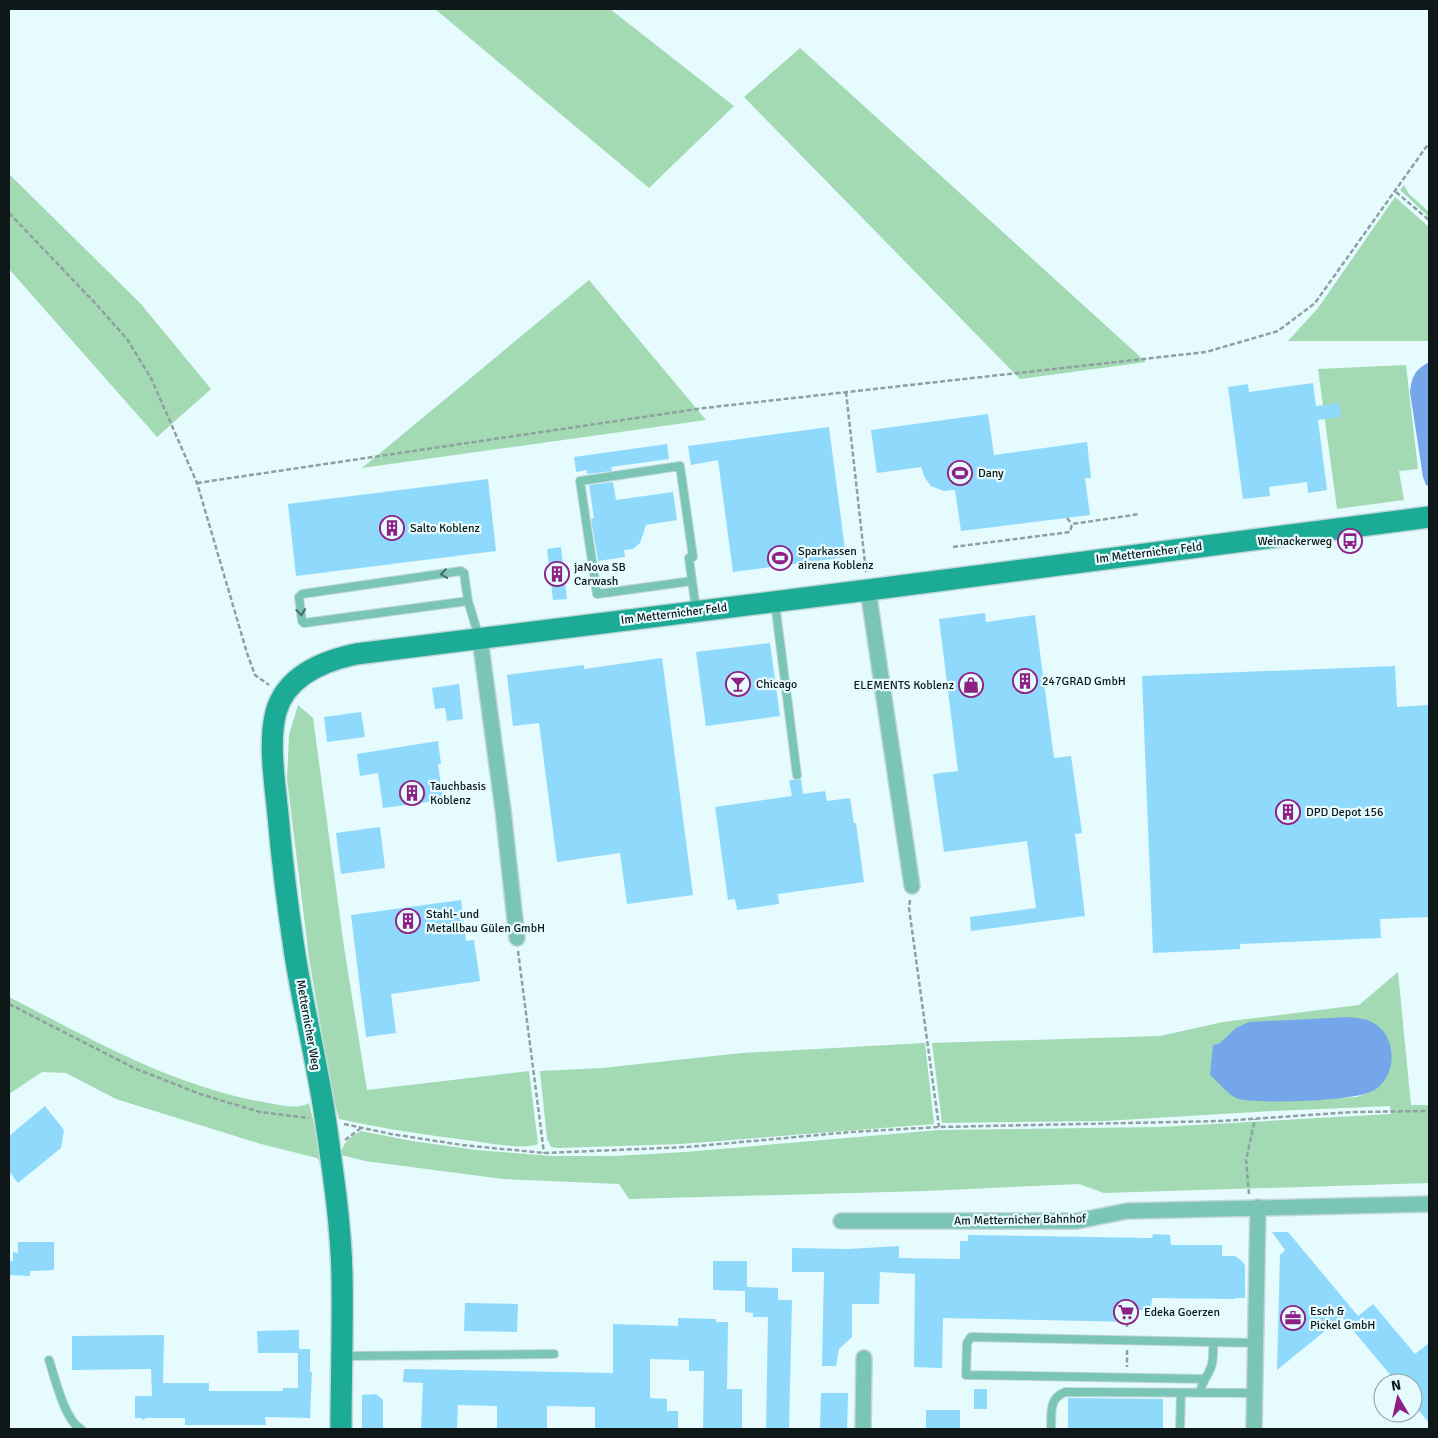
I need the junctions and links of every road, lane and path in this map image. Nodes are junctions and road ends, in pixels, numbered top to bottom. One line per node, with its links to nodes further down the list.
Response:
1 (1429, 144): 2 (path)
2 (1396, 192): 4 (path); 5 (path)
3 (9, 213): 6 (path)
4 (1429, 220)
5 (846, 392): 6 (path); 13 (path)
6 (197, 483): 18 (path)
7 (1140, 514): 10 (path)
8 (1429, 517): 13 (street, Im Metternicher Feld)
9 (1067, 518): 10 (path)
10 (1072, 524): 11 (path)
11 (953, 547)
12 (692, 581): 12 (lane); 16 (lane)
13 (868, 590): 15 (street, Im Metternicher Feld); 20 (street)
14 (468, 601): 14 (lane, one-way to 14); 17 (lane)
15 (775, 601): 16 (street, Im Metternicher Feld); 19 (lane)
16 (696, 611): 17 (street, Im Metternicher Feld)
17 (480, 639): 18 (street, Im Metternicher Feld); 21 (street)
18 (284, 696): 25 (street, Metternicher Weg)
19 (797, 775)
20 (912, 886): 26 (path)
21 (517, 938): 27 (path)
22 (9, 1004): 25 (path)
23 (1429, 1111): 24 (path)
24 (1255, 1119): 26 (path); 29 (path)
25 (326, 1120): 27 (path); 34 (street, Metternicher Weg)
26 (939, 1126): 27 (path)
27 (544, 1153)
28 (1429, 1204): 29 (street, Am Metternicher Bahnhof)
29 (1258, 1207): 30 (street, Am Metternicher Bahnhof); 32 (street)
30 (841, 1221)
31 (1213, 1342): 32 (lane); 37 (lane); 37 (lane)
32 (1257, 1343): 40 (street)
33 (554, 1354): 34 (lane)
34 (342, 1356): 42 (street, Metternicher Weg)
35 (864, 1358): 43 (street)
36 (49, 1360): 41 (lane)
37 (1204, 1379): 39 (lane)
38 (1181, 1393): 39 (lane); 44 (lane); 45 (lane)
39 (1200, 1393): 40 (lane)
40 (1255, 1394): 46 (street)
41 (81, 1429)
42 (341, 1429)
43 (863, 1429)
44 (1051, 1429)
45 (1180, 1429)
46 (1254, 1429)

